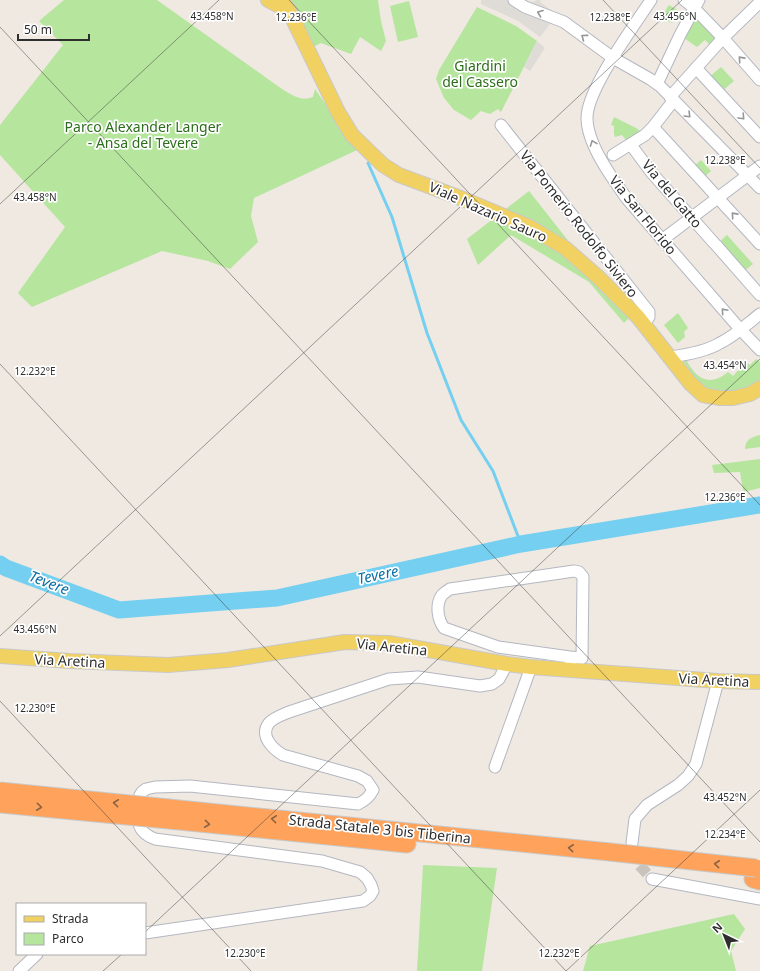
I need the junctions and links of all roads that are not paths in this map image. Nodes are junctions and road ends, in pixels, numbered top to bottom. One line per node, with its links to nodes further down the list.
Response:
1 (268, 0): 7 (main road)
2 (514, 0): 9 (street, one-way to 2)
3 (651, 0): 9 (street, Via San Florido)
4 (684, 0): 6 (street)
5 (760, 2): 8 (street)
6 (697, 4): 8 (street); 12 (street)
7 (285, 6): 28 (main road, Viale Nazario Sauro)
8 (723, 38): 10 (street); 11 (street, one-way to 8)
9 (613, 58): 12 (street); 18 (street, Via San Florido, one-way to 9)
10 (696, 68): 13 (street); 16 (street, one-way to 16)
11 (760, 80)
12 (657, 84): 13 (street)
13 (672, 98): 15 (street); 20 (street, one-way to 20)
14 (501, 125): 28 (street, Via Pomerio Rodolfo Siviero)
15 (653, 127): 17 (street); 22 (street)
16 (760, 136)
17 (631, 145): 18 (street); 23 (street, Via del Gatto)
18 (607, 158): 24 (street, Via San Florido)
19 (760, 166): 20 (street)
20 (748, 175): 21 (street); 22 (street)
21 (760, 188)
22 (718, 198): 23 (street); 25 (street, one-way to 22)
23 (692, 218): 24 (street); 26 (street, Via del Gatto)
24 (662, 240): 29 (street, Via San Florido, one-way to 24)
25 (760, 244)
26 (760, 295)
27 (760, 314): 29 (street)
28 (644, 324): 31 (main road, Viale Nazario Sauro)
29 (740, 329): 30 (street, Via San Florido); 31 (street)
30 (760, 350)
31 (670, 357): 32 (main road, Viale Nazario Sauro)
32 (760, 388)
33 (0, 656): 35 (main road, Via Aretina)
34 (571, 663): 34 (street); 36 (main road, Via Aretina); 37 (main road, Via Aretina)
35 (507, 664): 36 (main road, Via Aretina); 47 (street)
36 (531, 667): 39 (street)
37 (718, 681): 38 (main road, Via Aretina); 43 (street)
38 (760, 682)
39 (495, 767)
40 (0, 791): 42 (highway, Strada Statale 3 bis Tiberina, one-way to 40, bridge)
41 (0, 804): 42 (highway, Strada Statale 3 bis Tiberina, one-way to 42, bridge)
42 (169, 814): 44 (highway, Strada Statale 3 bis Tiberina)
43 (632, 843)
44 (757, 874)
45 (652, 880): 46 (street)
46 (760, 899)
47 (146, 933)
48 (35, 955): 49 (street)
49 (19, 971)

